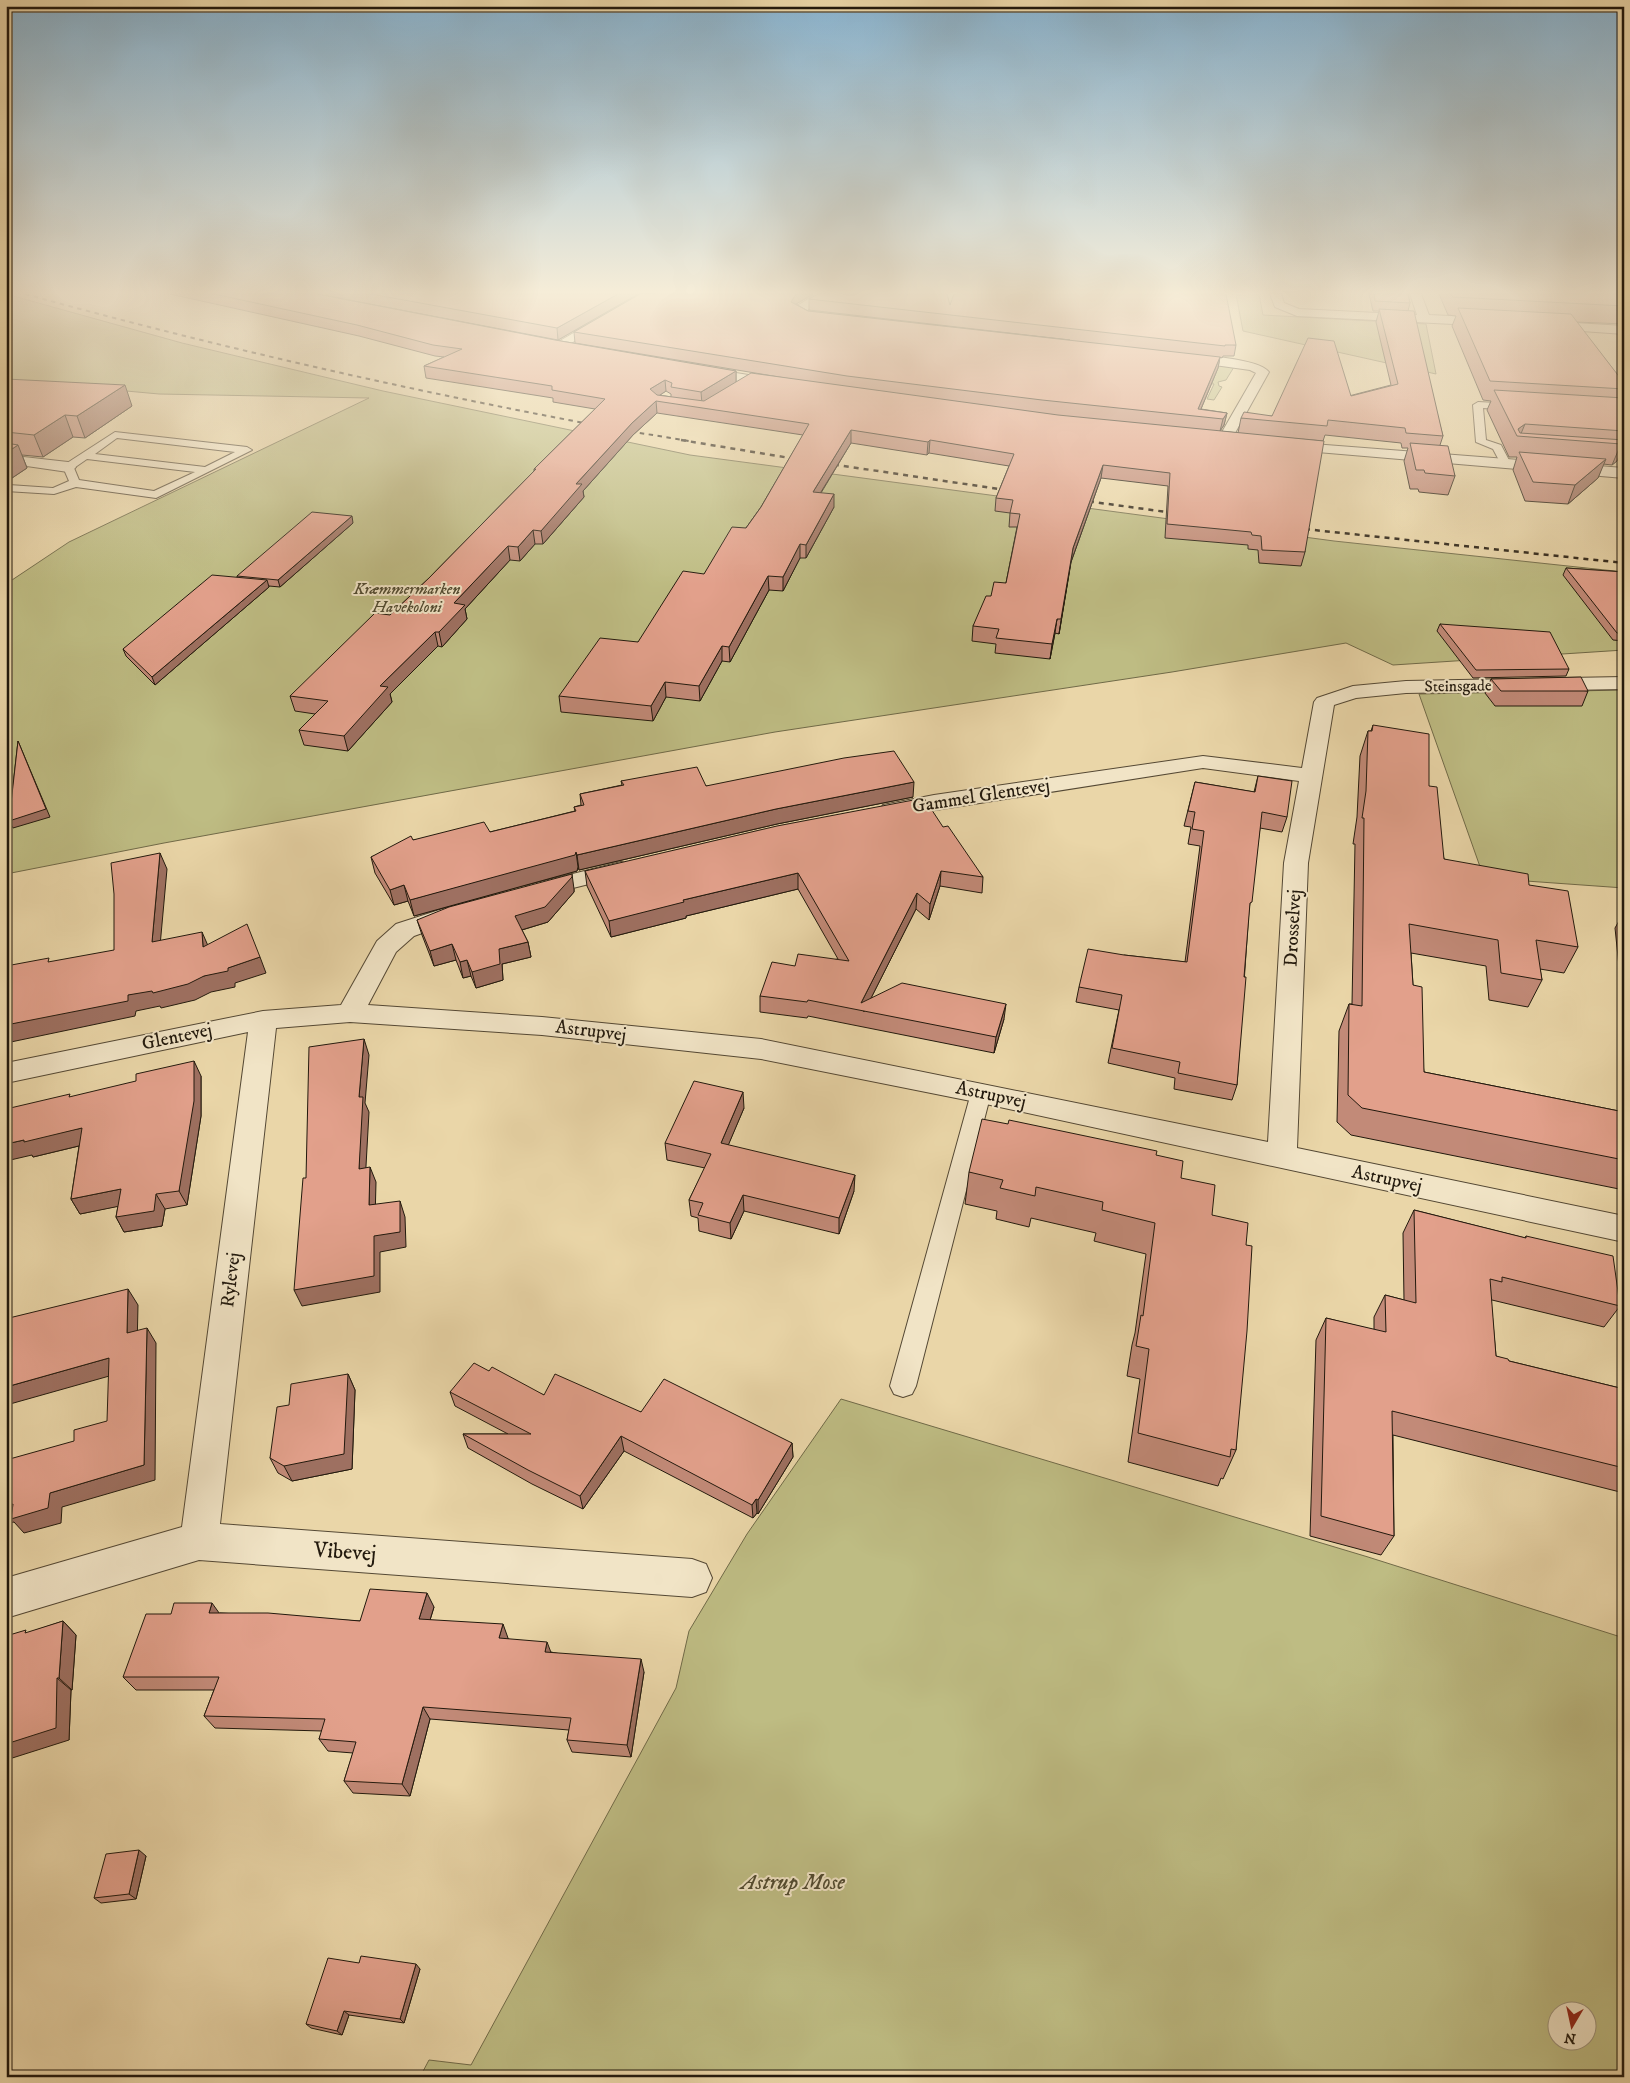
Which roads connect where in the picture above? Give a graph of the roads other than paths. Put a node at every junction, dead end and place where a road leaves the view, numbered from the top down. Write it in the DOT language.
graph roads {
  1 [pos="1252,391"];
  2 [pos="1527,408"];
  3 [pos="1208,437"];
  4 [pos="1225,439"];
  5 [pos="1243,441"];
  6 [pos="1270,444"];
  7 [pos="1575,454"];
  8 [pos="85,456"];
  9 [pos="1624,457"];
  10 [pos="6,459"];
  11 [pos="1506,464"];
  12 [pos="68,467"];
  13 [pos="207,470"];
  14 [pos="1624,473"];
  15 [pos="75,483"];
  16 [pos="9,488"];
  17 [pos="1624,683"];
  18 [pos="1324,702"];
  19 [pos="1310,776"];
  20 [pos="869,815"];
  21 [pos="643,864"];
  22 [pos="520,895"];
  23 [pos="472,908"];
  24 [pos="350,1013"];
  25 [pos="263,1020"];
  26 [pos="6,1073"];
  27 [pos="981,1093"];
  28 [pos="1282,1157"];
  29 [pos="1624,1229"];
  30 [pos="903,1386"];
  31 [pos="200,1541"];
  32 [pos="692,1578"];
  33 [pos="6,1598"];
  1 -- 4 [label="street"];
  2 -- 11 [label="lane"];
  3 -- 4 [label="street"];
  4 -- 5 [label="street"];
  6 -- 11 [label="street"];
  7 -- 9 [label="lane"];
  8 -- 12 [label="lane"];
  8 -- 13 [label="lane"];
  8 -- 13 [label="lane"];
  10 -- 12 [label="street"];
  11 -- 14 [label="street"];
  12 -- 15 [label="lane"];
  13 -- 15 [label="lane"];
  15 -- 16 [label="lane"];
  17 -- 18 [label="street, Steinsgade"];
  18 -- 19 [label="street, Drosselvej"];
  19 -- 20 [label="street, Gammel Glentevej"];
  19 -- 28 [label="street, Drosselvej"];
  21 -- 22 [label="street"];
  23 -- 24 [label="street"];
  24 -- 25 [label="street, Glentevej"];
  24 -- 27 [label="street, Astrupvej"];
  25 -- 26 [label="street, Glentevej"];
  25 -- 31 [label="street, Rylevej"];
  27 -- 28 [label="street, Astrupvej"];
  27 -- 30 [label="lane"];
  28 -- 29 [label="street, Astrupvej"];
  31 -- 32 [label="street, Vibevej"];
  31 -- 33 [label="street, Vibevej"];
}
